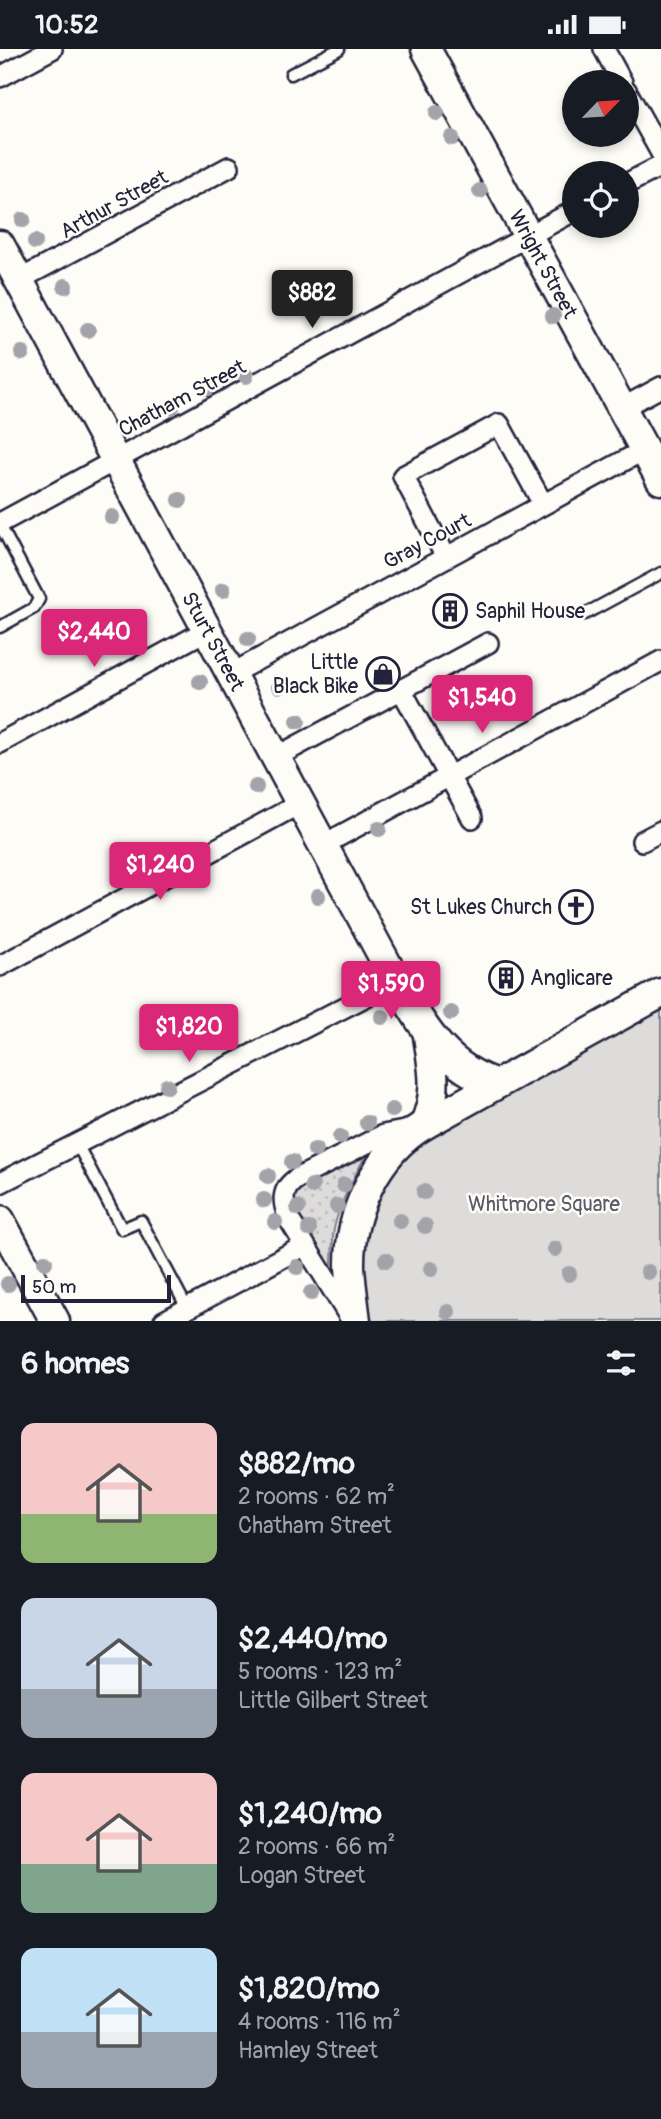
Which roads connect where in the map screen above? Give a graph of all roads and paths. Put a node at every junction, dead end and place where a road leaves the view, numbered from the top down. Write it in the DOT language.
graph roads {
  1 [pos="52,49"];
  2 [pos="339,49"];
  3 [pos="426,49"];
  4 [pos="604,49"];
  5 [pos="615,70"];
  6 [pos="291,74"];
  7 [pos="0,77"];
  8 [pos="639,113"];
  9 [pos="661,153"];
  10 [pos="661,166"];
  11 [pos="229,167"];
  12 [pos="639,177"];
  13 [pos="562,218"];
  14 [pos="528,236"];
  15 [pos="0,245"];
  16 [pos="19,280"];
  17 [pos="661,387"];
  18 [pos="622,408"];
  19 [pos="644,450"];
  20 [pos="115,459"];
  21 [pos="661,480"];
  22 [pos="543,504"];
  23 [pos="0,524"];
  24 [pos="446,557"];
  25 [pos="661,573"];
  26 [pos="585,614"];
  27 [pos="0,627"];
  28 [pos="207,630"];
  29 [pos="488,643"];
  30 [pos="661,660"];
  31 [pos="231,674"];
  32 [pos="401,689"];
  33 [pos="0,743"];
  34 [pos="276,757"];
  35 [pos="449,776"];
  36 [pos="300,803"];
  37 [pos="472,818"];
  38 [pos="661,831"];
  39 [pos="642,841"];
  40 [pos="323,845"];
  41 [pos="0,966"];
  42 [pos="396,981"];
  43 [pos="661,993"];
  44 [pos="428,1036"];
  45 [pos="497,1084"];
  46 [pos="420,1127"];
  47 [pos="77,1143"];
  48 [pos="0,1183"];
  49 [pos="0,1220"];
  50 [pos="304,1246"];
  51 [pos="187,1308"];
  52 [pos="55,1321"];
  53 [pos="164,1321"];
  54 [pos="354,1321"];
  1 -- 7 [label="street"];
  2 -- 6 [label="lane"];
  3 -- 14 [label="street, Wright Street"];
  4 -- 5 [label="street"];
  8 -- 9 [label="street"];
  10 -- 12 [label="street"];
  11 -- 16 [label="street, Arthur Street"];
  13 -- 14 [label="street, Chatham Street"];
  14 -- 18 [label="street, Wright Street"];
  14 -- 20 [label="street, Chatham Street"];
  15 -- 16 [label="street, Sturt Street"];
  16 -- 20 [label="street, Sturt Street"];
  17 -- 18 [label="street"];
  18 -- 19 [label="street, Wright Street"];
  19 -- 21 [label="street, Wright Street"];
  19 -- 22 [label="street, Gray Court"];
  20 -- 23 [label="street, Chatham Street"];
  20 -- 28 [label="street, Sturt Street"];
  22 -- 24 [label="street, Gray Court"];
  22 -- 24 [label="street"];
  23 -- 27 [label="lane"];
  24 -- 31 [label="street, Gray Court"];
  25 -- 26 [label="lane"];
  28 -- 31 [label="street, Sturt Street"];
  28 -- 33 [label="street"];
  29 -- 32 [label="street"];
  30 -- 35 [label="street"];
  31 -- 34 [label="street, Sturt Street"];
  32 -- 34 [label="street"];
  32 -- 35 [label="street"];
  34 -- 36 [label="street, Sturt Street"];
  35 -- 37 [label="street"];
  35 -- 40 [label="street"];
  36 -- 40 [label="street, Sturt Street"];
  36 -- 41 [label="street"];
  38 -- 39 [label="street"];
  40 -- 42 [label="street, Sturt Street"];
  42 -- 44 [label="street, Sturt Street"];
  42 -- 47 [label="street"];
  43 -- 45 [label="street"];
  44 -- 45 [label="street, Sturt Street"];
  44 -- 46 [label="street, Sturt Street"];
  45 -- 46 [label="street"];
  46 -- 50 [label="street"];
  46 -- 54 [label="street"];
  47 -- 48 [label="street"];
  47 -- 51 [label="lane"];
  49 -- 52 [label="street"];
  50 -- 51 [label="street"];
  50 -- 54 [label="street"];
  51 -- 53 [label="street"];
}
